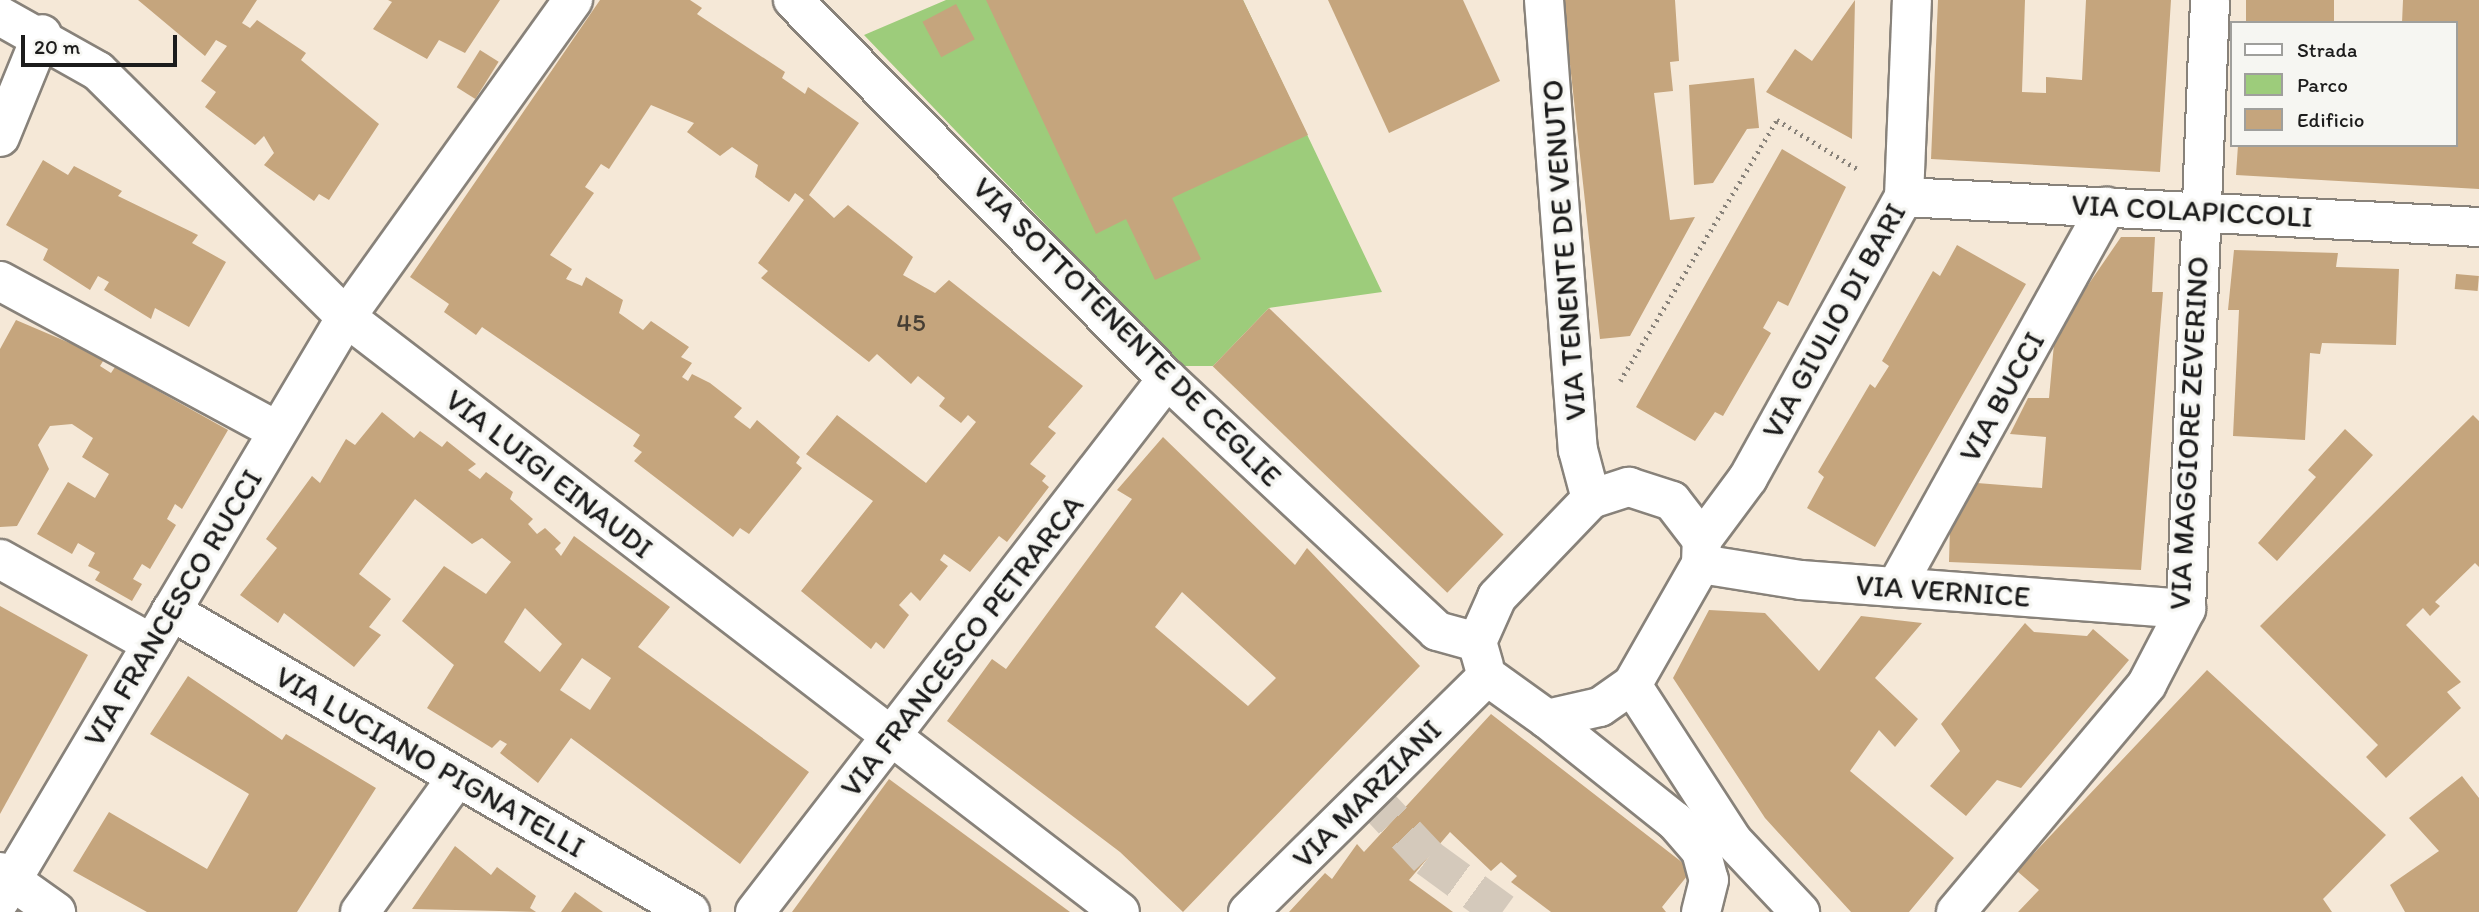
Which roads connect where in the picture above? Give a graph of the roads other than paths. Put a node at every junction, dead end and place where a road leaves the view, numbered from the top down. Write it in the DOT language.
graph roads {
  1 [pos="573,0"];
  2 [pos="793,0"];
  3 [pos="1544,0"];
  4 [pos="1912,0"];
  5 [pos="2210,0"];
  6 [pos="0,16"];
  7 [pos="42,34"];
  8 [pos="0,137"];
  9 [pos="1904,197"];
  10 [pos="2107,207"];
  11 [pos="2199,213"];
  12 [pos="2479,227"];
  13 [pos="0,281"];
  14 [pos="346,317"];
  15 [pos="1167,379"];
  16 [pos="277,431"];
  17 [pos="1591,499"];
  18 [pos="1702,552"];
  19 [pos="0,559"];
  20 [pos="1896,587"];
  21 [pos="2186,609"];
  22 [pos="171,611"];
  23 [pos="152,644"];
  24 [pos="1482,659"];
  25 [pos="1632,685"];
  26 [pos="1547,719"];
  27 [pos="892,740"];
  28 [pos="456,779"];
  29 [pos="4,884"];
  30 [pos="56,912"];
  31 [pos="360,912"];
  32 [pos="691,912"];
  33 [pos="755,912"];
  34 [pos="1120,912"];
  35 [pos="1248,912"];
  36 [pos="1701,912"];
  37 [pos="1800,912"];
  38 [pos="1956,912"];
  1 -- 14 [label="street, VIA FRANCESCO RUCCI"];
  2 -- 15 [label="street, VIA SOTTOTENENTE DE CEGLIE"];
  3 -- 17 [label="street, VIA TENENTE DE VENUTO"];
  4 -- 9 [label="street, VIA GIULIO DI BARI"];
  5 -- 11 [label="street, VIA MAGGIORE ZEVERINO"];
  6 -- 7 [label="street, VIA LUIGI EINAUDI"];
  7 -- 8 [label="street"];
  7 -- 14 [label="street, VIA LUIGI EINAUDI"];
  9 -- 10 [label="street, VIA COLAPICCOLI"];
  9 -- 18 [label="street, VIA GIULIO DI BARI"];
  10 -- 11 [label="street, VIA COLAPICCOLI"];
  10 -- 20 [label="street, VIA BUCCI"];
  11 -- 12 [label="street, VIA COLAPICCOLI"];
  11 -- 21 [label="street, VIA MAGGIORE ZEVERINO"];
  13 -- 16 [label="street"];
  14 -- 16 [label="street, VIA FRANCESCO RUCCI"];
  14 -- 27 [label="street, VIA LUIGI EINAUDI"];
  15 -- 24 [label="street, VIA SOTTOTENENTE DE CEGLIE"];
  15 -- 27 [label="street, VIA FRANCESCO PETRARCA"];
  16 -- 22 [label="street, VIA FRANCESCO RUCCI"];
  17 -- 18 [label="street"];
  17 -- 24 [label="street"];
  18 -- 20 [label="street, VIA VERNICE"];
  18 -- 25 [label="street"];
  19 -- 23 [label="street"];
  20 -- 21 [label="street, VIA VERNICE"];
  21 -- 38 [label="street, VIA MAGGIORE ZEVERINO"];
  22 -- 23 [label="street, VIA FRANCESCO RUCCI"];
  22 -- 28 [label="street, VIA LUCIANO PIGNATELLI"];
  23 -- 29 [label="street, VIA FRANCESCO RUCCI"];
  24 -- 26 [label="street"];
  24 -- 35 [label="street, VIA MARZIANI"];
  25 -- 26 [label="street"];
  25 -- 37 [label="street"];
  26 -- 36 [label="street"];
  27 -- 33 [label="street, VIA FRANCESCO PETRARCA"];
  27 -- 34 [label="street, VIA LUIGI EINAUDI"];
  28 -- 31 [label="street"];
  28 -- 32 [label="street, VIA LUCIANO PIGNATELLI"];
  29 -- 30 [label="street"];
}
